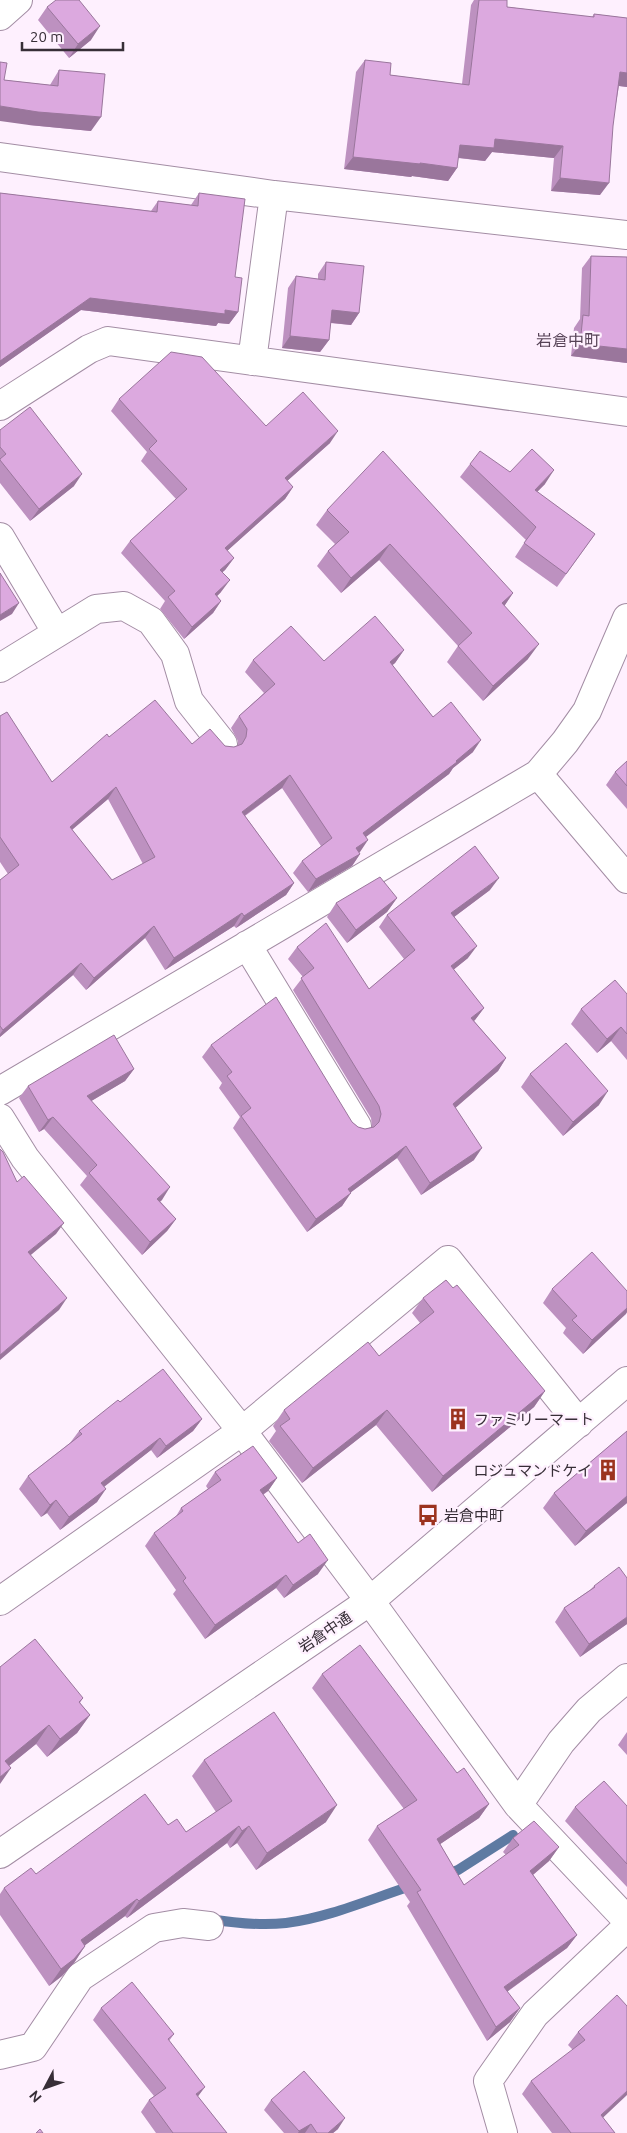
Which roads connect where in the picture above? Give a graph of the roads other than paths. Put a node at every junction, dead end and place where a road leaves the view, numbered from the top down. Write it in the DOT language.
graph roads {
  1 [pos="18,0"];
  2 [pos="0,16"];
  3 [pos="0,157"];
  4 [pos="274,196"];
  5 [pos="627,235"];
  6 [pos="252,361"];
  7 [pos="0,406"];
  8 [pos="627,412"];
  9 [pos="0,537"];
  10 [pos="627,618"];
  11 [pos="57,633"];
  12 [pos="0,668"];
  13 [pos="223,744"];
  14 [pos="538,774"];
  15 [pos="627,880"];
  16 [pos="247,945"];
  17 [pos="0,1091"];
  18 [pos="0,1118"];
  19 [pos="357,1126"];
  20 [pos="627,1382"];
  21 [pos="579,1423"];
  22 [pos="242,1431"];
  23 [pos="0,1601"];
  24 [pos="370,1601"];
  25 [pos="627,1678"];
  26 [pos="518,1805"];
  27 [pos="0,1854"];
  28 [pos="627,1920"];
  29 [pos="209,1926"];
  30 [pos="627,1927"];
  31 [pos="0,2054"];
  32 [pos="503,2133"];
  1 -- 2 [label="street"];
  3 -- 4 [label="street"];
  4 -- 5 [label="street"];
  4 -- 6 [label="street"];
  6 -- 7 [label="street"];
  6 -- 8 [label="street"];
  9 -- 11 [label="street"];
  10 -- 14 [label="street"];
  11 -- 12 [label="street"];
  11 -- 13 [label="street"];
  14 -- 15 [label="street"];
  14 -- 16 [label="street"];
  16 -- 17 [label="street"];
  16 -- 19 [label="street"];
  18 -- 22 [label="street"];
  20 -- 21 [label="street, 岩倉中通"];
  21 -- 22 [label="street"];
  21 -- 24 [label="street, 岩倉中通"];
  22 -- 23 [label="street"];
  22 -- 24 [label="street"];
  24 -- 26 [label="street"];
  24 -- 27 [label="street, 岩倉中通"];
  25 -- 26 [label="street"];
  26 -- 28 [label="street"];
  29 -- 31 [label="street"];
  30 -- 32 [label="street"];
}
